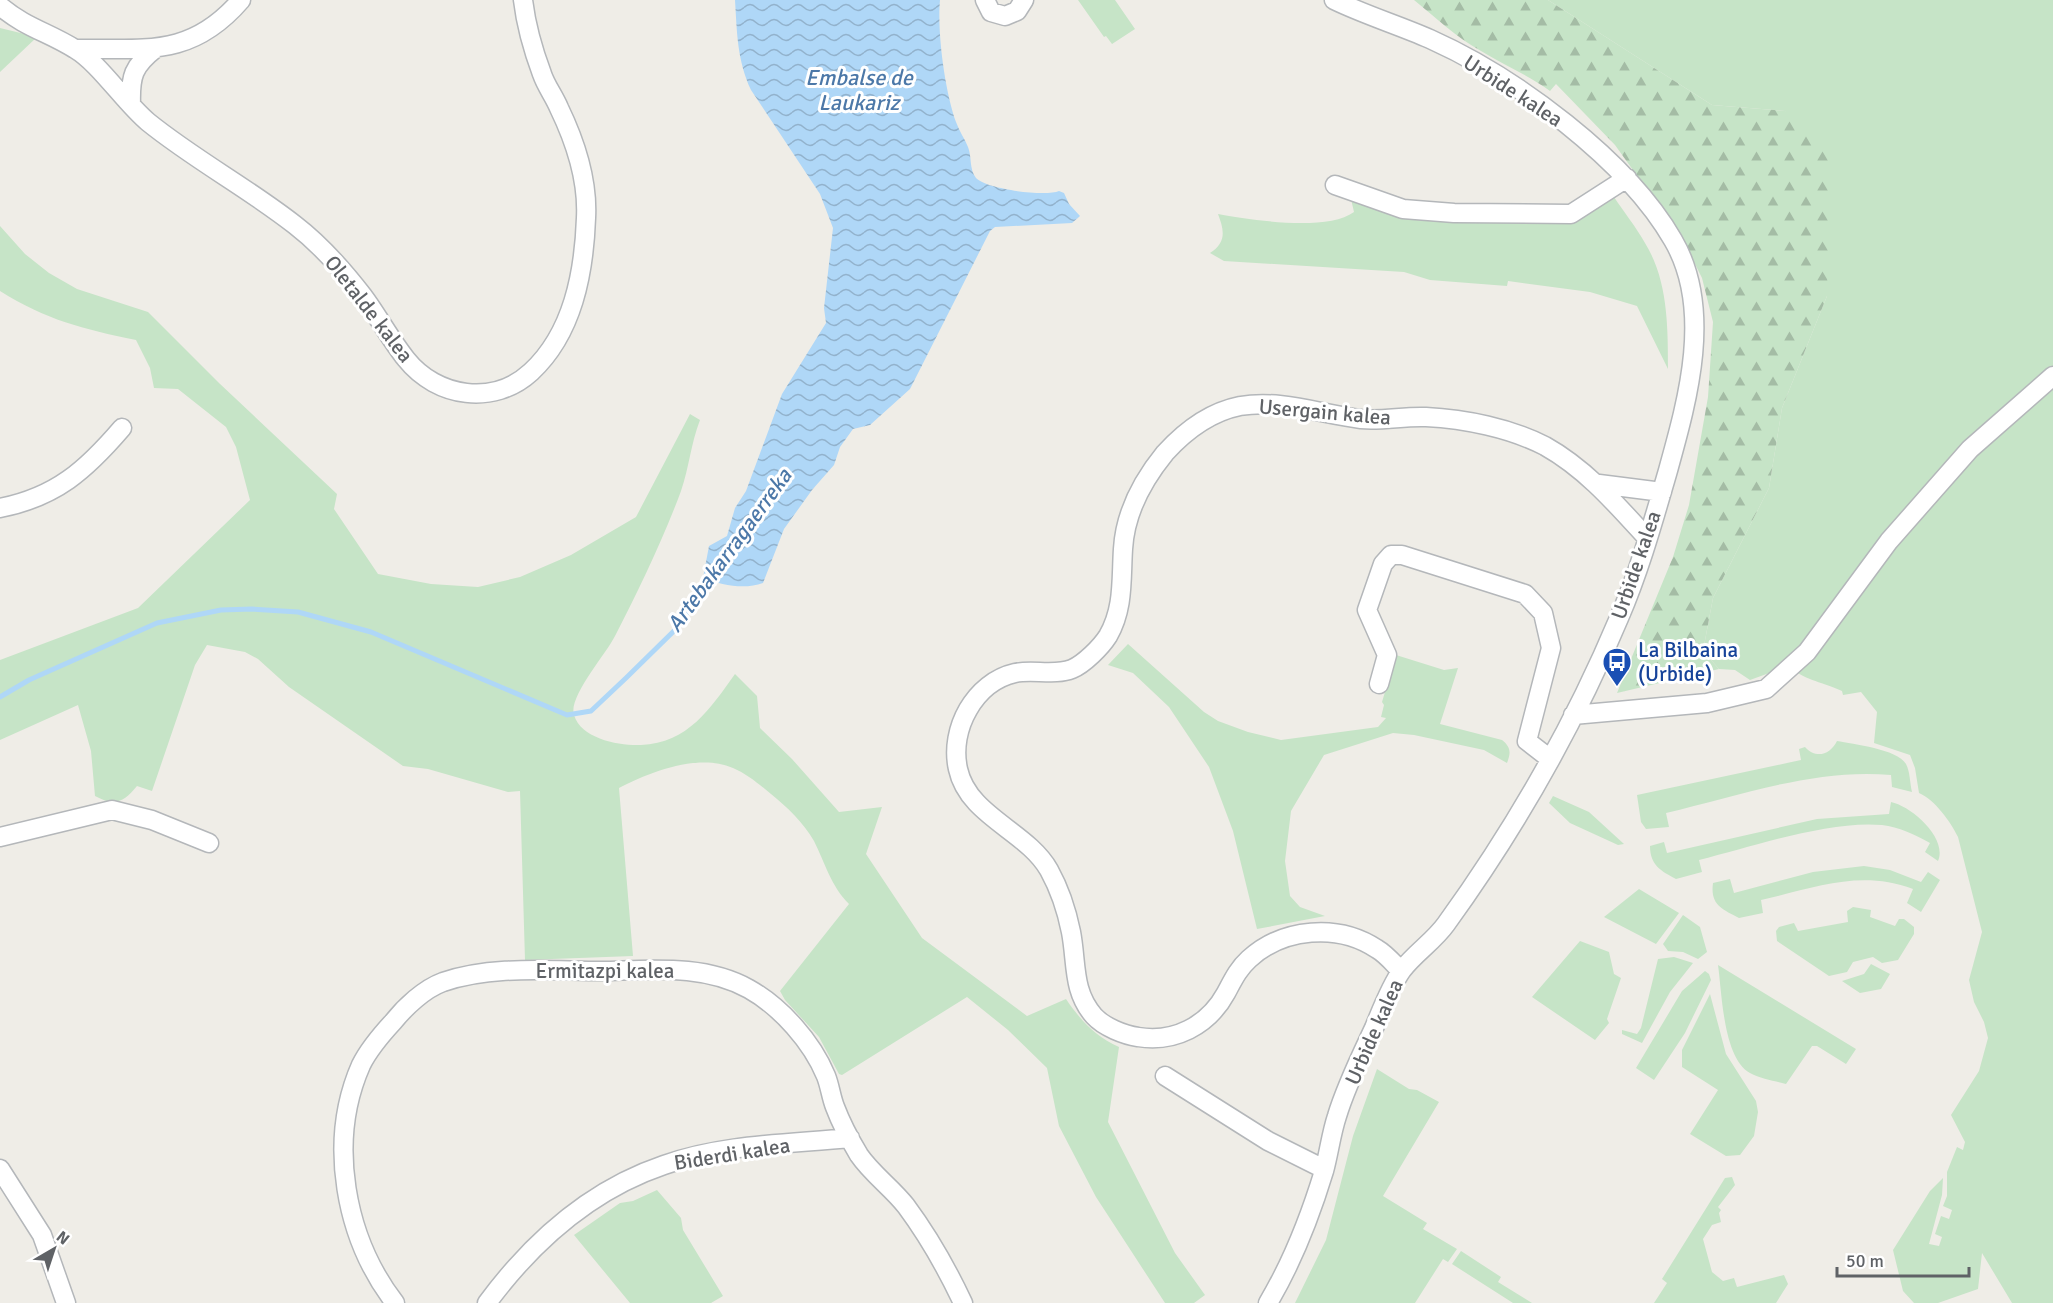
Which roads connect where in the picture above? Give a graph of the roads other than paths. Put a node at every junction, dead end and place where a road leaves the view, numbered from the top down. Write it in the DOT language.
graph roads {
  1 [pos="241,0"];
  2 [pos="524,0"];
  3 [pos="985,0"];
  4 [pos="1024,0"];
  5 [pos="1334,0"];
  6 [pos="0,6"];
  7 [pos="0,21"];
  8 [pos="19,22"];
  9 [pos="156,48"];
  10 [pos="77,49"];
  11 [pos="131,105"];
  12 [pos="1627,178"];
  13 [pos="1335,185"];
  14 [pos="2053,376"];
  15 [pos="122,428"];
  16 [pos="1599,484"];
  17 [pos="1662,492"];
  18 [pos="0,508"];
  19 [pos="1647,538"];
  20 [pos="1379,684"];
  21 [pos="1574,715"];
  22 [pos="1549,758"];
  23 [pos="0,837"];
  24 [pos="209,843"];
  25 [pos="1401,971"];
  26 [pos="1165,1076"];
  27 [pos="850,1138"];
  28 [pos="0,1169"];
  29 [pos="1324,1169"];
  30 [pos="66,1303"];
  31 [pos="395,1303"];
  32 [pos="487,1303"];
  33 [pos="963,1303"];
  34 [pos="1269,1303"];
  1 -- 9 [label="street"];
  2 -- 11 [label="street, Oletalde kalea"];
  3 -- 4 [label="street"];
  5 -- 12 [label="street, Urbide kalea"];
  6 -- 8 [label="street, Oletalde kalea"];
  7 -- 8 [label="street, Oletalde kalea"];
  8 -- 10 [label="street, Oletalde kalea"];
  9 -- 10 [label="street"];
  9 -- 11 [label="street"];
  10 -- 11 [label="street, Oletalde kalea"];
  12 -- 13 [label="street"];
  12 -- 17 [label="street, Urbide kalea"];
  14 -- 21 [label="street"];
  15 -- 18 [label="street"];
  16 -- 17 [label="street, Usergain kalea"];
  16 -- 19 [label="street, Usergain kalea"];
  16 -- 25 [label="street, Usergain kalea"];
  17 -- 19 [label="street, Urbide kalea"];
  19 -- 21 [label="street, Urbide kalea"];
  20 -- 22 [label="street"];
  21 -- 22 [label="street, Urbide kalea"];
  22 -- 25 [label="street, Urbide kalea"];
  23 -- 24 [label="street"];
  25 -- 29 [label="street, Urbide kalea"];
  26 -- 29 [label="street"];
  27 -- 31 [label="street, Ermitazpi kalea"];
  27 -- 32 [label="street, Biderdi kalea"];
  27 -- 33 [label="street, Ermitazpi kalea"];
  28 -- 30 [label="street"];
  29 -- 34 [label="street, Urbide kalea"];
}
